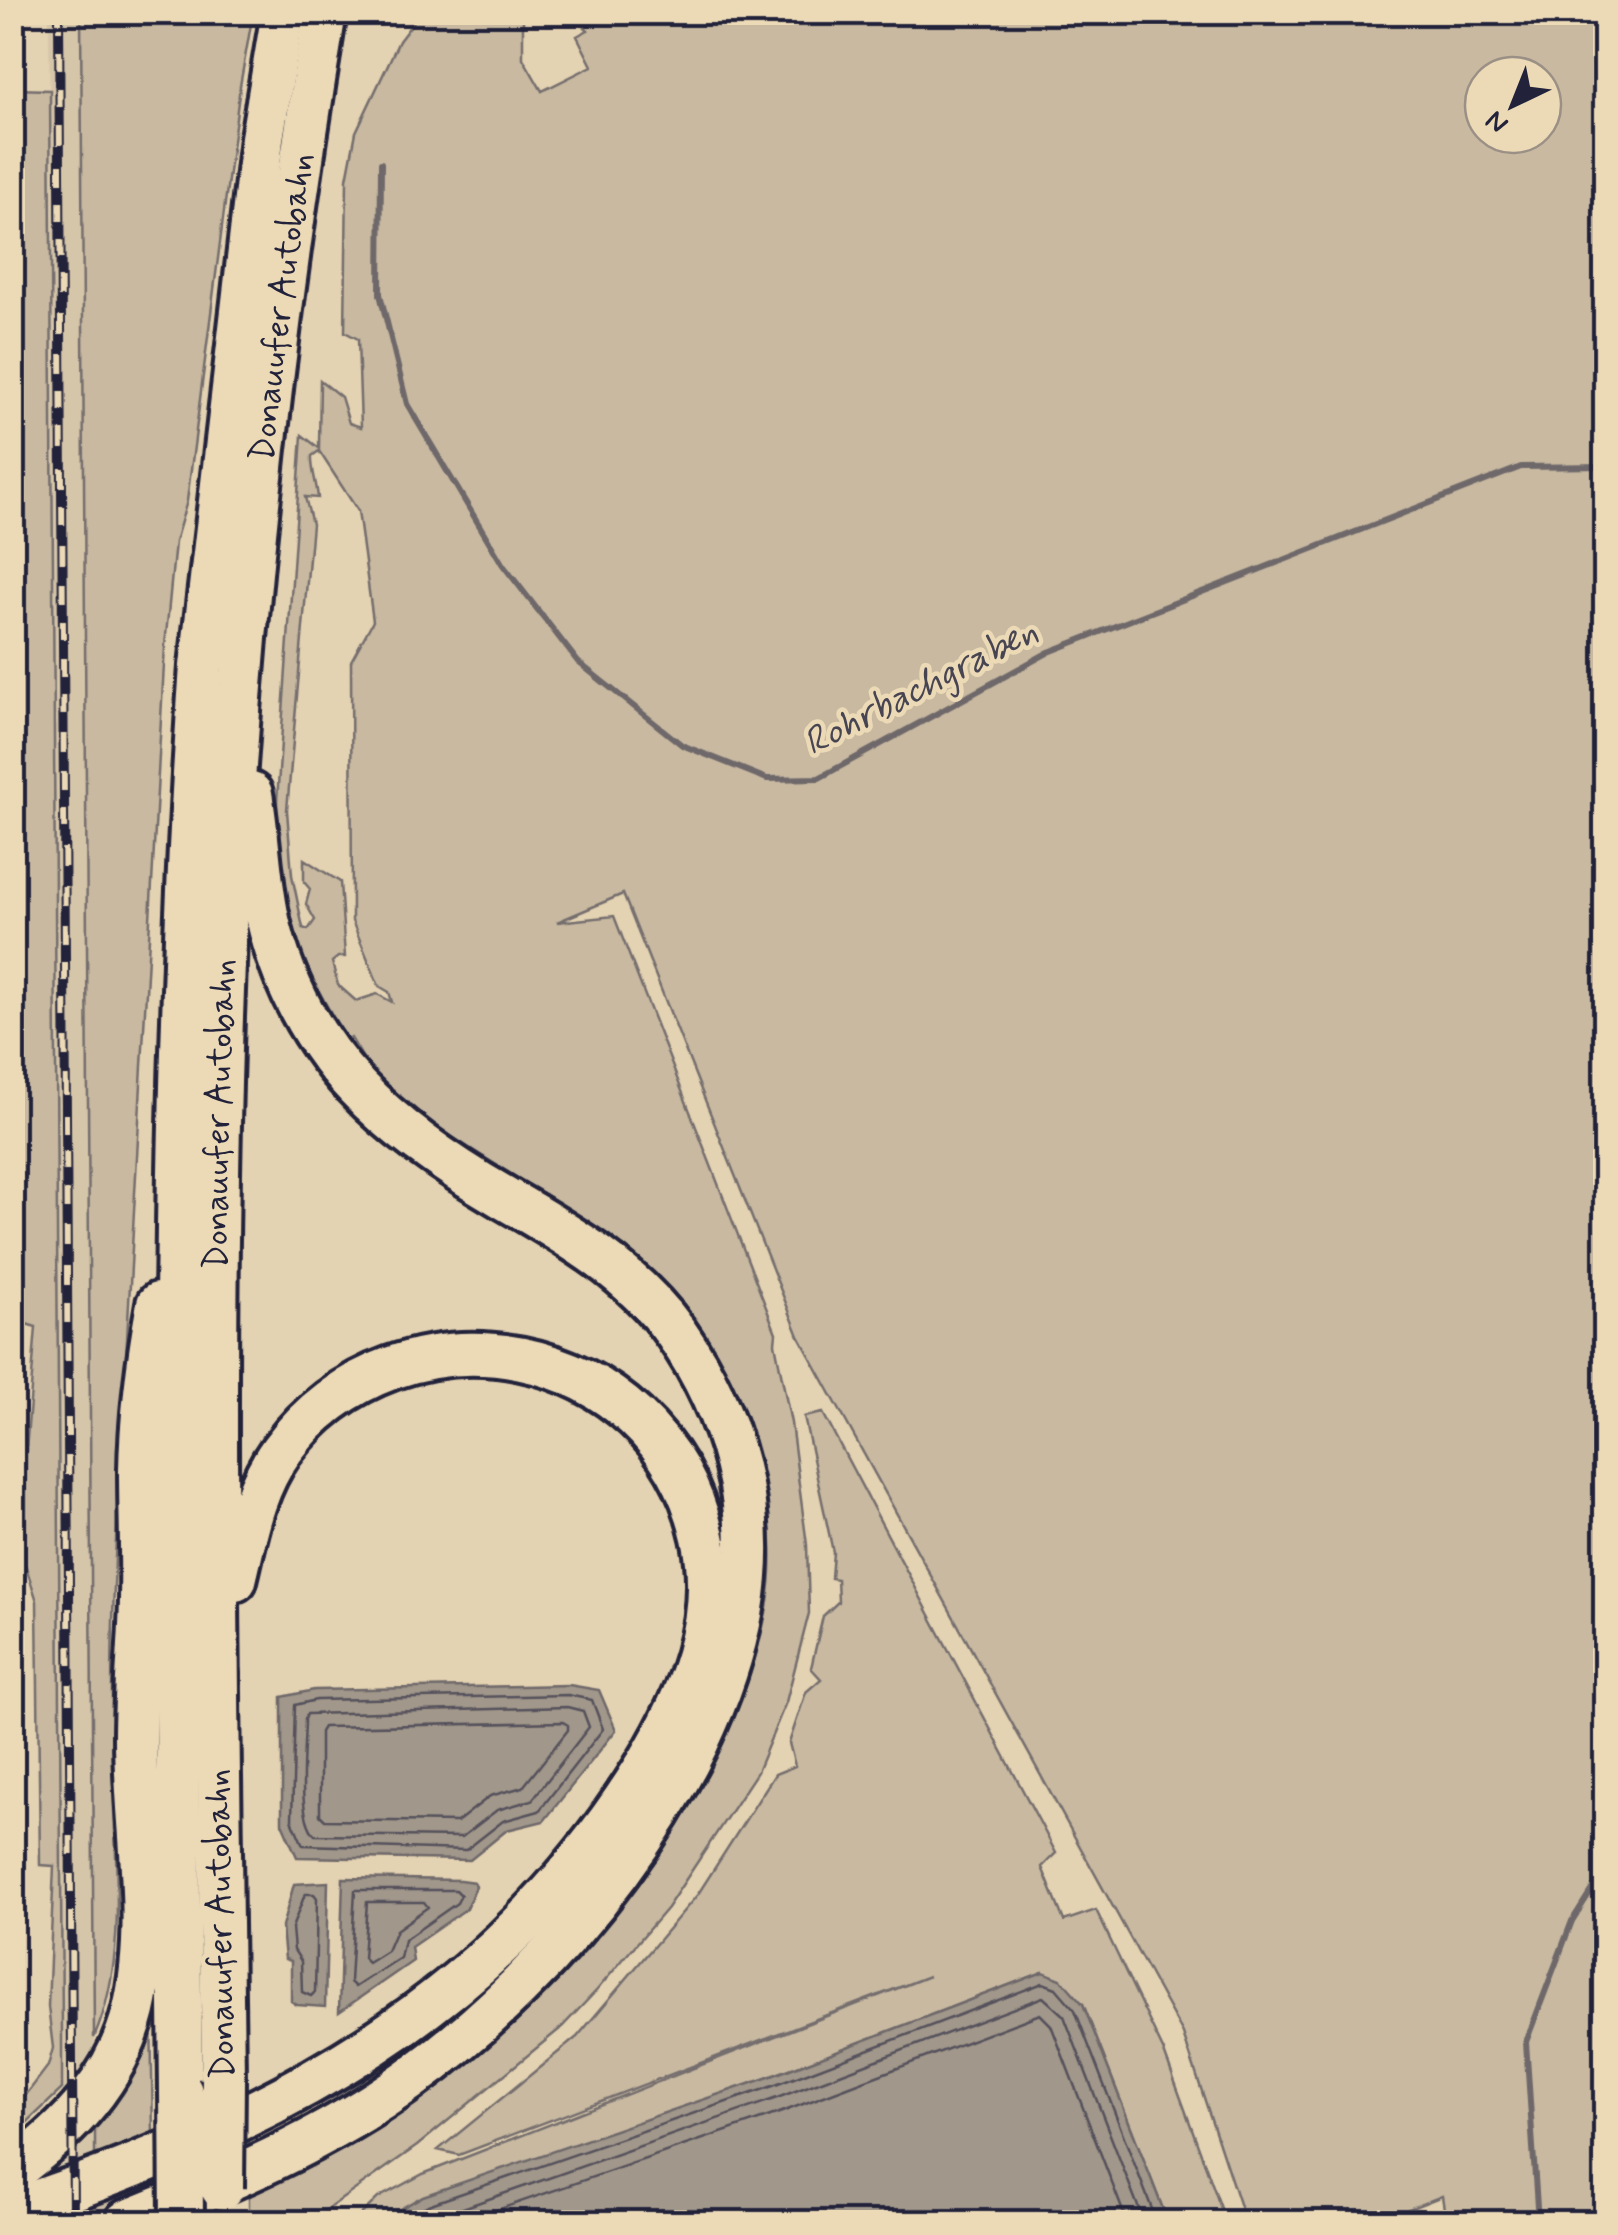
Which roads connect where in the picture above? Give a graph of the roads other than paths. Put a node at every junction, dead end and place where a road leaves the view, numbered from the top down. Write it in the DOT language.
graph roads {
  1 [pos="283,12"];
  2 [pos="325,12"];
  3 [pos="238,725"];
  4 [pos="179,1175"];
  5 [pos="218,1652"];
  6 [pos="12,2171"];
  7 [pos="12,2210"];
  8 [pos="126,2222"];
  9 [pos="182,2222"];
  10 [pos="221,2222"];
  1 -- 4 [label="highway, Donauufer Autobahn"];
  2 -- 3 [label="highway, Donauufer Autobahn"];
  3 -- 5 [label="highway, Donauufer Autobahn"];
  3 -- 8 [label="highway"];
  4 -- 6 [label="highway"];
  4 -- 9 [label="highway, Donauufer Autobahn, bridge"];
  5 -- 7 [label="highway"];
  5 -- 10 [label="highway, Donauufer Autobahn, bridge"];
}
